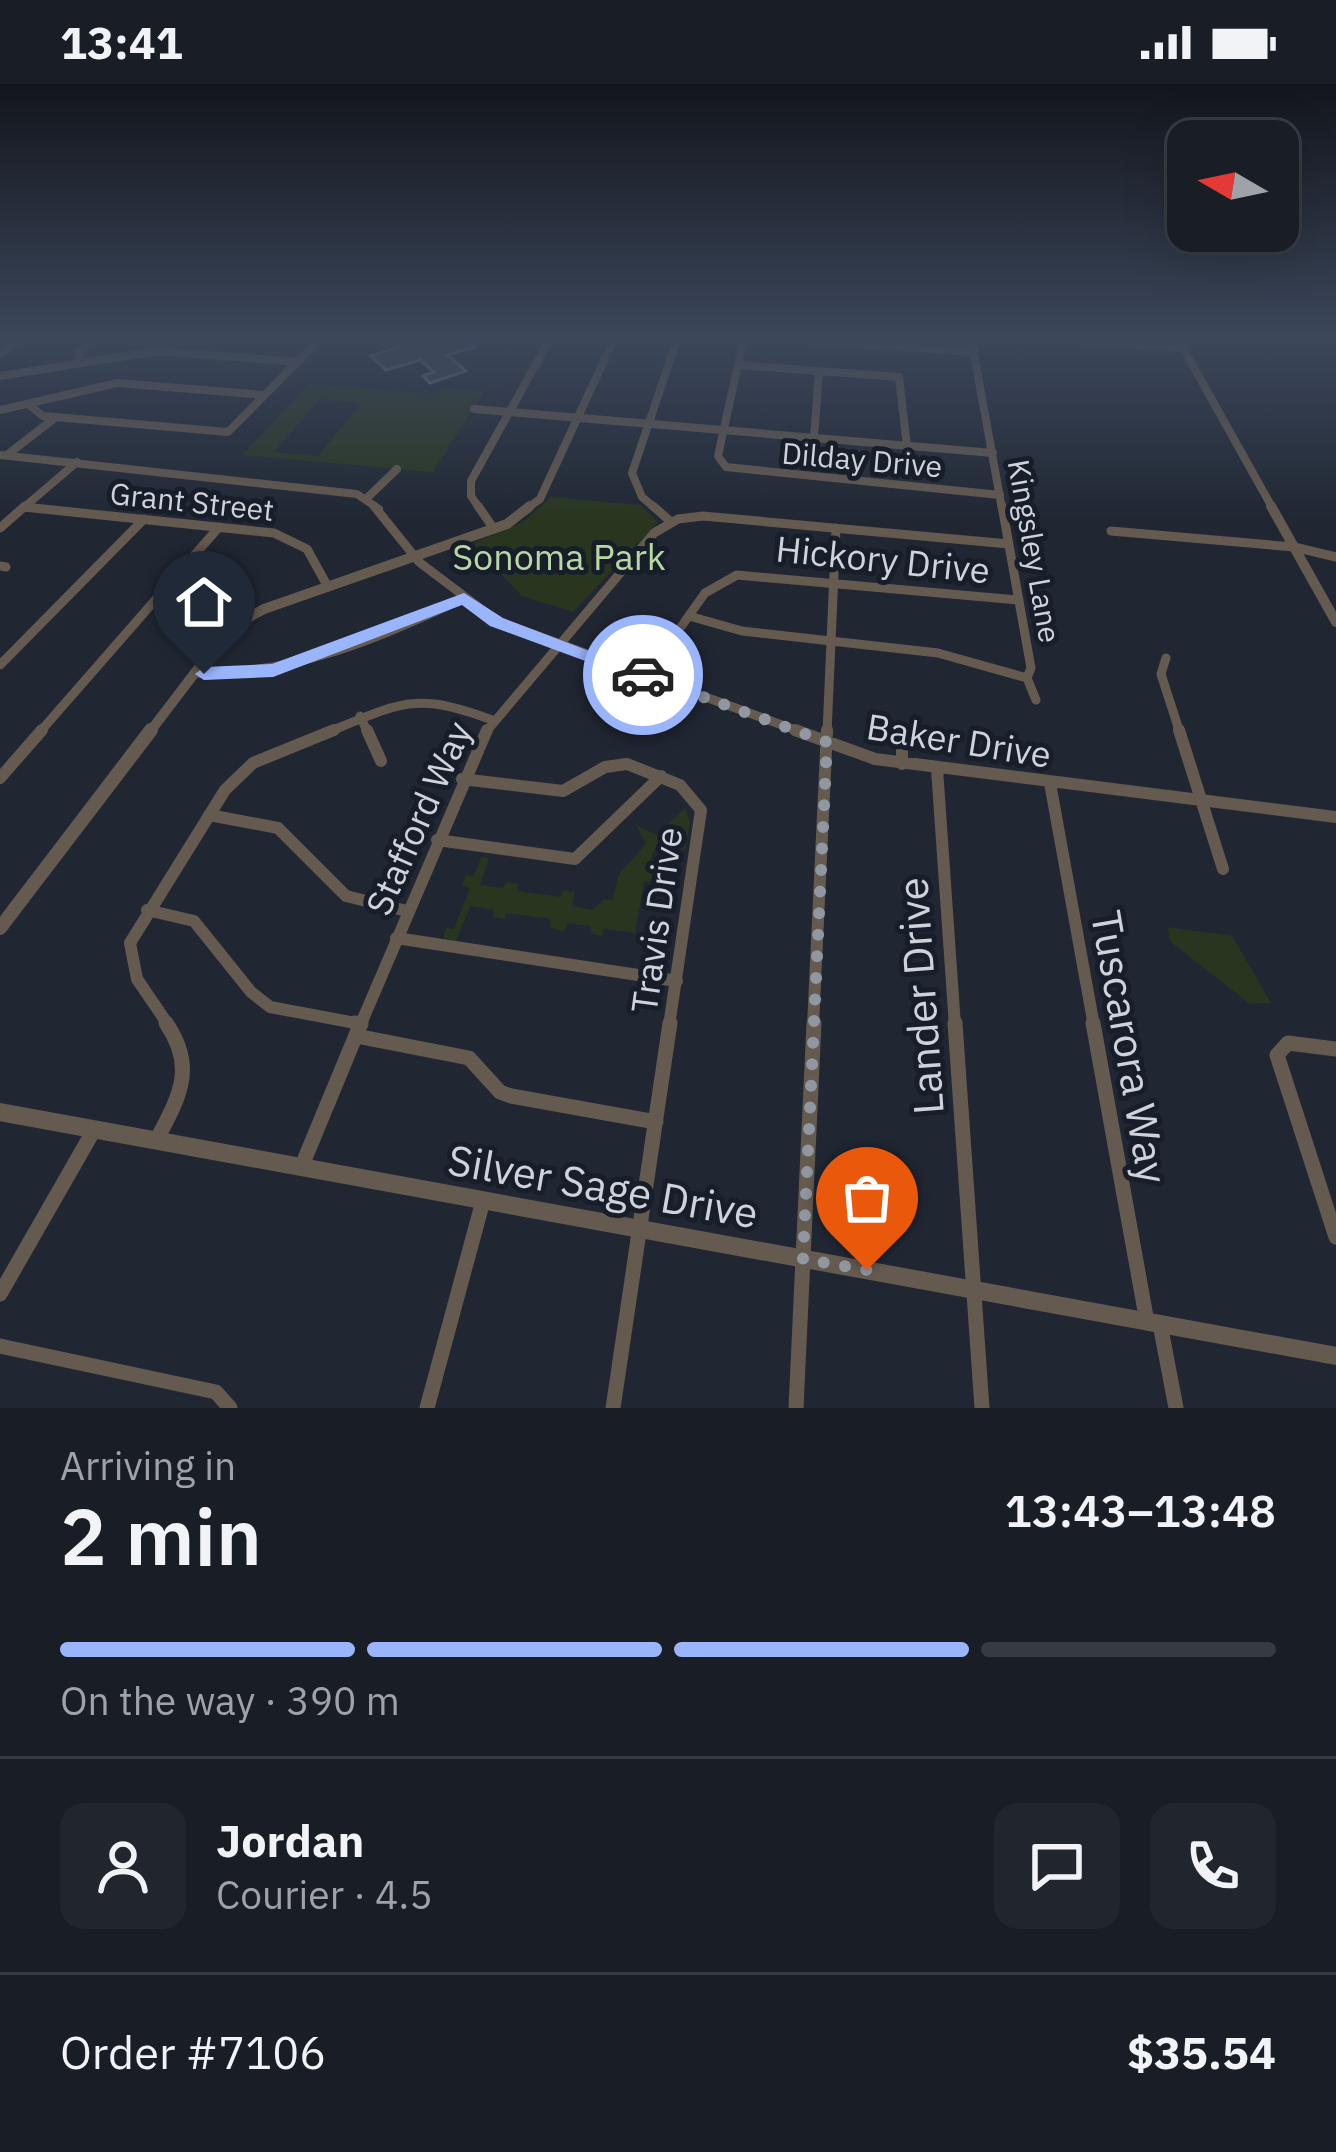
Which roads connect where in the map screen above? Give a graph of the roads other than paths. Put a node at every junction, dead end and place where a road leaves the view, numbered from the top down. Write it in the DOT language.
graph roads {
  1 [pos="50,399"];
  2 [pos="260,399"];
  3 [pos="516,399"];
  4 [pos="586,399"];
  5 [pos="657,399"];
  6 [pos="730,399"];
  7 [pos="817,399"];
  8 [pos="903,399"];
  9 [pos="983,399"];
  10 [pos="1212,399"];
  11 [pos="28,404"];
  12 [pos="474,409"];
  13 [pos="0,410"];
  14 [pos="509,411"];
  15 [pos="56,417"];
  16 [pos="578,417"];
  17 [pos="649,423"];
  18 [pos="723,430"];
  19 [pos="814,438"];
  20 [pos="907,446"];
  21 [pos="993,453"];
  22 [pos="2,457"];
  23 [pos="76,462"];
  24 [pos="397,470"];
  25 [pos="1000,495"];
  26 [pos="367,498"];
  27 [pos="24,507"];
  28 [pos="144,519"];
  29 [pos="671,522"];
  30 [pos="219,527"];
  31 [pos="0,528"];
  32 [pos="836,528"];
  33 [pos="494,529"];
  34 [pos="1111,531"];
  35 [pos="1009,544"];
  36 [pos="1294,547"];
  37 [pos="414,557"];
  38 [pos="1336,557"];
  39 [pos="834,581"];
  40 [pos="328,587"];
  41 [pos="464,598"];
  42 [pos="1019,600"];
  43 [pos="689,616"];
  44 [pos="1336,622"];
  45 [pos="832,642"];
  46 [pos="559,644"];
  47 [pos="1166,658"];
  48 [pos="0,665"];
  49 [pos="194,673"];
  50 [pos="646,676"];
  51 [pos="1027,678"];
  52 [pos="1036,700"];
  53 [pos="360,716"];
  54 [pos="495,721"];
  55 [pos="902,734"];
  56 [pos="827,742"];
  57 [pos="381,761"];
  58 [pos="902,764"];
  59 [pos="937,769"];
  60 [pos="662,776"];
  61 [pos="0,778"];
  62 [pos="462,779"];
  63 [pos="1050,783"];
  64 [pos="1201,802"];
  65 [pos="208,815"];
  66 [pos="1336,817"];
  67 [pos="437,840"];
  68 [pos="1223,869"];
  69 [pos="147,910"];
  70 [pos="407,911"];
  71 [pos="0,928"];
  72 [pos="396,938"];
  73 [pos="677,981"];
  74 [pos="359,1030"];
  75 [pos="1336,1048"];
  76 [pos="0,1112"];
  77 [pos="656,1122"];
  78 [pos="94,1130"];
  79 [pos="156,1141"];
  80 [pos="301,1168"];
  81 [pos="482,1201"];
  82 [pos="639,1229"];
  83 [pos="1336,1237"];
  84 [pos="803,1259"];
  85 [pos="973,1289"];
  86 [pos="0,1294"];
  87 [pos="1153,1323"];
  88 [pos="0,1346"];
  89 [pos="1336,1356"];
  90 [pos="230,1408"];
  91 [pos="427,1408"];
  92 [pos="613,1408"];
  93 [pos="796,1408"];
  94 [pos="982,1408"];
  95 [pos="1176,1408"];
  1 -- 11 [label="street"];
  2 -- 15 [label="street"];
  3 -- 14 [label="street"];
  4 -- 16 [label="street"];
  5 -- 17 [label="street"];
  6 -- 18 [label="street"];
  7 -- 19 [label="street"];
  8 -- 20 [label="street"];
  9 -- 21 [label="street, Kingsley Lane"];
  10 -- 36 [label="street"];
  11 -- 13 [label="street"];
  11 -- 15 [label="street"];
  12 -- 14 [label="street"];
  14 -- 16 [label="street"];
  14 -- 33 [label="street"];
  15 -- 22 [label="street"];
  16 -- 17 [label="street"];
  16 -- 33 [label="street"];
  17 -- 18 [label="street"];
  17 -- 29 [label="street"];
  18 -- 19 [label="street"];
  18 -- 25 [label="street, Dilday Drive"];
  19 -- 20 [label="street"];
  20 -- 21 [label="street"];
  21 -- 25 [label="street, Kingsley Lane"];
  22 -- 23 [label="street"];
  23 -- 26 [label="street"];
  23 -- 27 [label="street"];
  24 -- 26 [label="street"];
  25 -- 35 [label="street, Kingsley Lane"];
  26 -- 37 [label="street, Baker Drive"];
  27 -- 28 [label="street, Grant Street"];
  27 -- 31 [label="street"];
  28 -- 30 [label="street, Grant Street"];
  28 -- 48 [label="street"];
  29 -- 32 [label="street"];
  29 -- 46 [label="street, Stafford Way"];
  30 -- 40 [label="street, Grant Street"];
  30 -- 61 [label="street"];
  32 -- 35 [label="street"];
  32 -- 39 [label="street"];
  33 -- 37 [label="street"];
  34 -- 36 [label="street"];
  35 -- 42 [label="street, Kingsley Lane"];
  36 -- 38 [label="street"];
  36 -- 44 [label="street"];
  37 -- 40 [label="street"];
  37 -- 41 [label="street, Baker Drive"];
  39 -- 42 [label="street, Hickory Drive"];
  39 -- 43 [label="street, Hickory Drive"];
  39 -- 45 [label="street"];
  40 -- 49 [label="street"];
  41 -- 46 [label="street, Baker Drive"];
  41 -- 49 [label="street"];
  42 -- 51 [label="street, Kingsley Lane"];
  43 -- 45 [label="street"];
  43 -- 50 [label="street, Hickory Drive"];
  45 -- 51 [label="street"];
  45 -- 56 [label="street"];
  46 -- 50 [label="street, Baker Drive"];
  46 -- 54 [label="street, Stafford Way"];
  47 -- 64 [label="street"];
  49 -- 71 [label="street"];
  50 -- 56 [label="street, Baker Drive"];
  51 -- 52 [label="street, Kingsley Lane"];
  53 -- 54 [label="street"];
  53 -- 57 [label="street"];
  53 -- 65 [label="street"];
  54 -- 62 [label="street, Stafford Way"];
  55 -- 58 [label="street"];
  56 -- 58 [label="street, Baker Drive"];
  56 -- 84 [label="street"];
  58 -- 59 [label="street, Baker Drive"];
  59 -- 63 [label="street, Baker Drive"];
  59 -- 85 [label="street, Lander Drive"];
  60 -- 62 [label="street, Travis Drive"];
  60 -- 67 [label="street"];
  60 -- 73 [label="street, Travis Drive"];
  62 -- 67 [label="street, Stafford Way"];
  63 -- 64 [label="street, Baker Drive"];
  63 -- 87 [label="street, Tuscarora Way"];
  64 -- 66 [label="street, Baker Drive"];
  64 -- 68 [label="street"];
  65 -- 69 [label="street"];
  65 -- 70 [label="street"];
  67 -- 70 [label="street, Stafford Way"];
  69 -- 74 [label="street"];
  69 -- 79 [label="street"];
  70 -- 72 [label="street, Stafford Way"];
  72 -- 73 [label="street"];
  72 -- 74 [label="street, Stafford Way"];
  73 -- 77 [label="street, Travis Drive"];
  74 -- 77 [label="street"];
  74 -- 80 [label="street, Stafford Way"];
  75 -- 83 [label="street"];
  76 -- 78 [label="street, Silver Sage Drive"];
  77 -- 82 [label="street, Travis Drive"];
  78 -- 79 [label="street, Silver Sage Drive"];
  78 -- 86 [label="street"];
  79 -- 80 [label="street, Silver Sage Drive"];
  80 -- 81 [label="street, Silver Sage Drive"];
  81 -- 82 [label="street, Silver Sage Drive"];
  81 -- 91 [label="street"];
  82 -- 84 [label="street, Silver Sage Drive"];
  82 -- 92 [label="street, Travis Drive"];
  84 -- 85 [label="street, Silver Sage Drive"];
  84 -- 93 [label="street"];
  85 -- 87 [label="street, Silver Sage Drive"];
  85 -- 94 [label="street, Lander Drive"];
  87 -- 89 [label="street, Silver Sage Drive"];
  87 -- 95 [label="street, Tuscarora Way"];
  88 -- 90 [label="street"];
}
